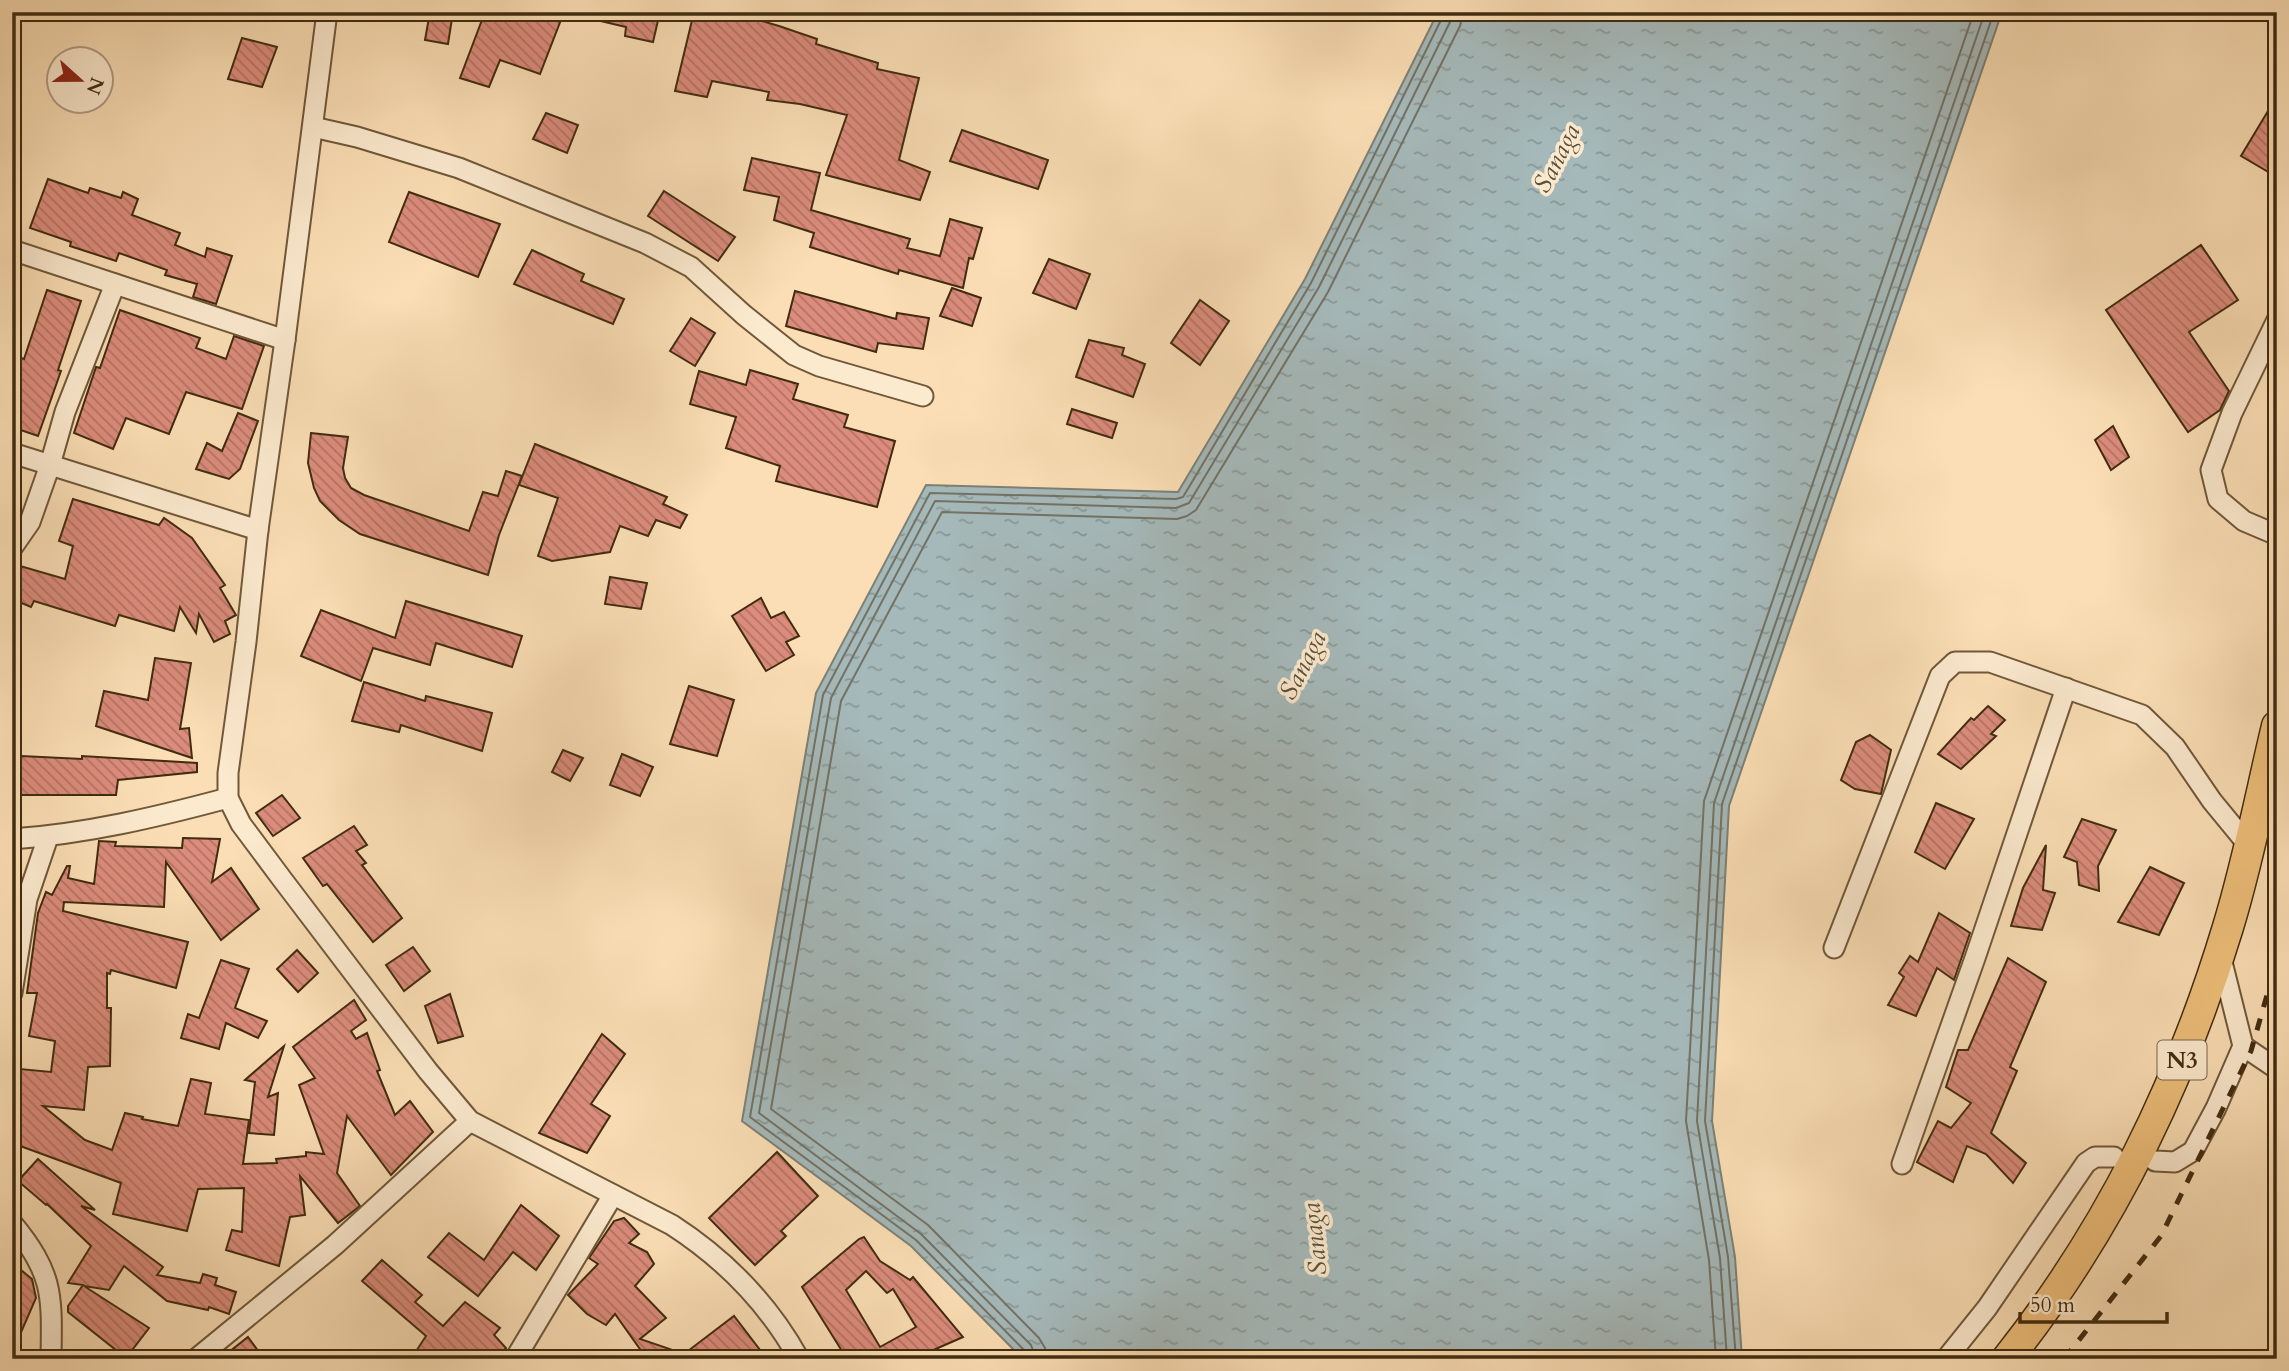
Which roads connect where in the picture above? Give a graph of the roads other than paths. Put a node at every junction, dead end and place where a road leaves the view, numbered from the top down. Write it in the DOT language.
graph roads {
  1 [pos="327,12"];
  2 [pos="313,127"];
  3 [pos="12,250"];
  4 [pos="115,284"];
  5 [pos="2277,320"];
  6 [pos="285,340"];
  7 [pos="923,396"];
  8 [pos="12,453"];
  9 [pos="50,465"];
  10 [pos="258,530"];
  11 [pos="2277,535"];
  12 [pos="12,548"];
  13 [pos="2066,688"];
  14 [pos="2277,726"];
  15 [pos="229,798"];
  16 [pos="47,836"];
  17 [pos="12,839"];
  18 [pos="2249,846"];
  19 [pos="1834,948"];
  20 [pos="2220,953"];
  21 [pos="12,993"];
  22 [pos="2243,1046"];
  23 [pos="2277,1069"];
  24 [pos="470,1121"];
  25 [pos="2114,1157"];
  26 [pos="2155,1161"];
  27 [pos="1902,1164"];
  28 [pos="613,1195"];
  29 [pos="12,1223"];
  30 [pos="51,1359"];
  31 [pos="196,1359"];
  32 [pos="515,1359"];
  33 [pos="799,1359"];
  34 [pos="1946,1359"];
  35 [pos="2007,1359"];
  1 -- 2 [label="street"];
  2 -- 6 [label="street"];
  2 -- 7 [label="street"];
  3 -- 4 [label="street"];
  4 -- 6 [label="street"];
  4 -- 9 [label="street"];
  5 -- 11 [label="street"];
  6 -- 10 [label="street"];
  8 -- 9 [label="street"];
  9 -- 10 [label="street"];
  9 -- 12 [label="street"];
  10 -- 15 [label="street"];
  13 -- 18 [label="street"];
  13 -- 19 [label="street"];
  13 -- 27 [label="street"];
  14 -- 18 [label="highway, N3"];
  15 -- 16 [label="street"];
  15 -- 24 [label="street"];
  16 -- 17 [label="street"];
  16 -- 21 [label="street"];
  18 -- 20 [label="highway, N3"];
  20 -- 22 [label="street"];
  20 -- 35 [label="highway, N3"];
  22 -- 23 [label="street"];
  22 -- 26 [label="street"];
  24 -- 28 [label="street"];
  24 -- 31 [label="street"];
  25 -- 34 [label="street"];
  28 -- 32 [label="street"];
  28 -- 33 [label="street"];
  29 -- 30 [label="street"];
}
